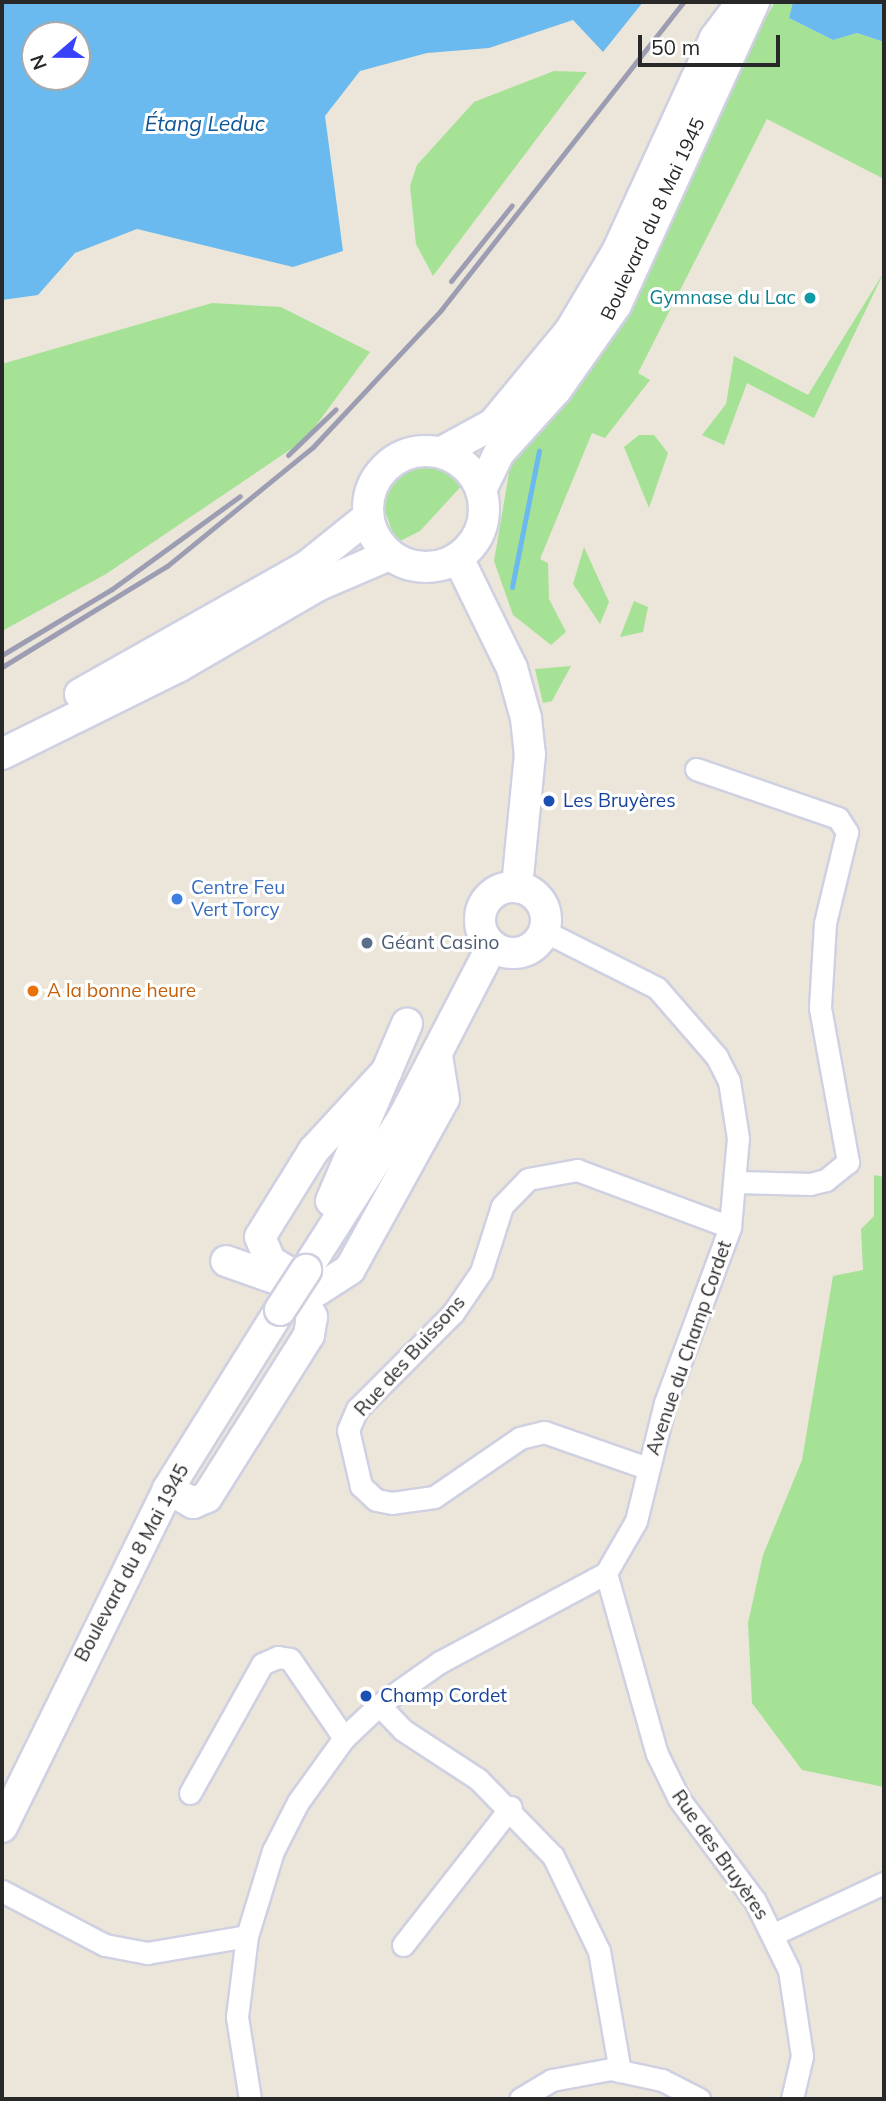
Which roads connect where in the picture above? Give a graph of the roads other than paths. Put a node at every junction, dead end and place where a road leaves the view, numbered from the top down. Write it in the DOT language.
graph roads {
  1 [pos="743,2"];
  2 [pos="754,2"];
  3 [pos="442,452"];
  4 [pos="481,490"];
  5 [pos="368,517"];
  6 [pos="389,555"];
  7 [pos="458,558"];
  8 [pos="2,738"];
  9 [pos="2,754"];
  10 [pos="696,769"];
  11 [pos="517,887"];
  12 [pos="544,931"];
  13 [pos="492,946"];
  14 [pos="407,1024"];
  15 [pos="438,1056"];
  16 [pos="387,1071"];
  17 [pos="739,1182"];
  18 [pos="730,1227"];
  19 [pos="226,1261"];
  20 [pos="306,1270"];
  21 [pos="647,1468"];
  22 [pos="168,1489"];
  23 [pos="606,1573"];
  24 [pos="379,1705"];
  25 [pos="344,1738"];
  26 [pos="190,1793"];
  27 [pos="511,1807"];
  28 [pos="2,1827"];
  29 [pos="884,1883"];
  30 [pos="2,1891"];
  31 [pos="774,1934"];
  32 [pos="247,1936"];
  33 [pos="403,1945"];
  34 [pos="620,2070"];
  35 [pos="250,2099"];
  36 [pos="520,2099"];
  37 [pos="699,2099"];
  38 [pos="792,2099"];
  1 -- 3 [label="street, Boulevard du 8 Mai 1945"];
  2 -- 4 [label="street, Boulevard du 8 Mai 1945"];
  3 -- 4 [label="street"];
  3 -- 5 [label="street"];
  4 -- 7 [label="street"];
  5 -- 6 [label="street"];
  5 -- 8 [label="street"];
  6 -- 7 [label="street"];
  6 -- 9 [label="street"];
  7 -- 11 [label="street"];
  10 -- 17 [label="street"];
  11 -- 12 [label="street"];
  11 -- 13 [label="street"];
  12 -- 13 [label="street"];
  12 -- 17 [label="street, Avenue du Champ Cordet"];
  13 -- 15 [label="street"];
  14 -- 16 [label="street"];
  15 -- 16 [label="street"];
  15 -- 20 [label="street"];
  16 -- 20 [label="street"];
  17 -- 18 [label="street, Avenue du Champ Cordet"];
  18 -- 21 [label="street, Avenue du Champ Cordet"];
  18 -- 21 [label="street, Rue des Buissons"];
  19 -- 22 [label="street"];
  20 -- 22 [label="street, Boulevard du 8 Mai 1945, bridge"];
  21 -- 23 [label="street, Avenue du Champ Cordet"];
  22 -- 28 [label="street, Boulevard du 8 Mai 1945"];
  23 -- 24 [label="street"];
  23 -- 31 [label="street, Rue des Bruyères"];
  24 -- 25 [label="street"];
  24 -- 27 [label="street"];
  25 -- 26 [label="street"];
  25 -- 32 [label="street"];
  27 -- 33 [label="street"];
  27 -- 34 [label="street"];
  29 -- 31 [label="street"];
  30 -- 32 [label="street"];
  31 -- 38 [label="street, Rue des Bruyères"];
  32 -- 35 [label="street"];
  34 -- 36 [label="street"];
  34 -- 37 [label="street"];
}
